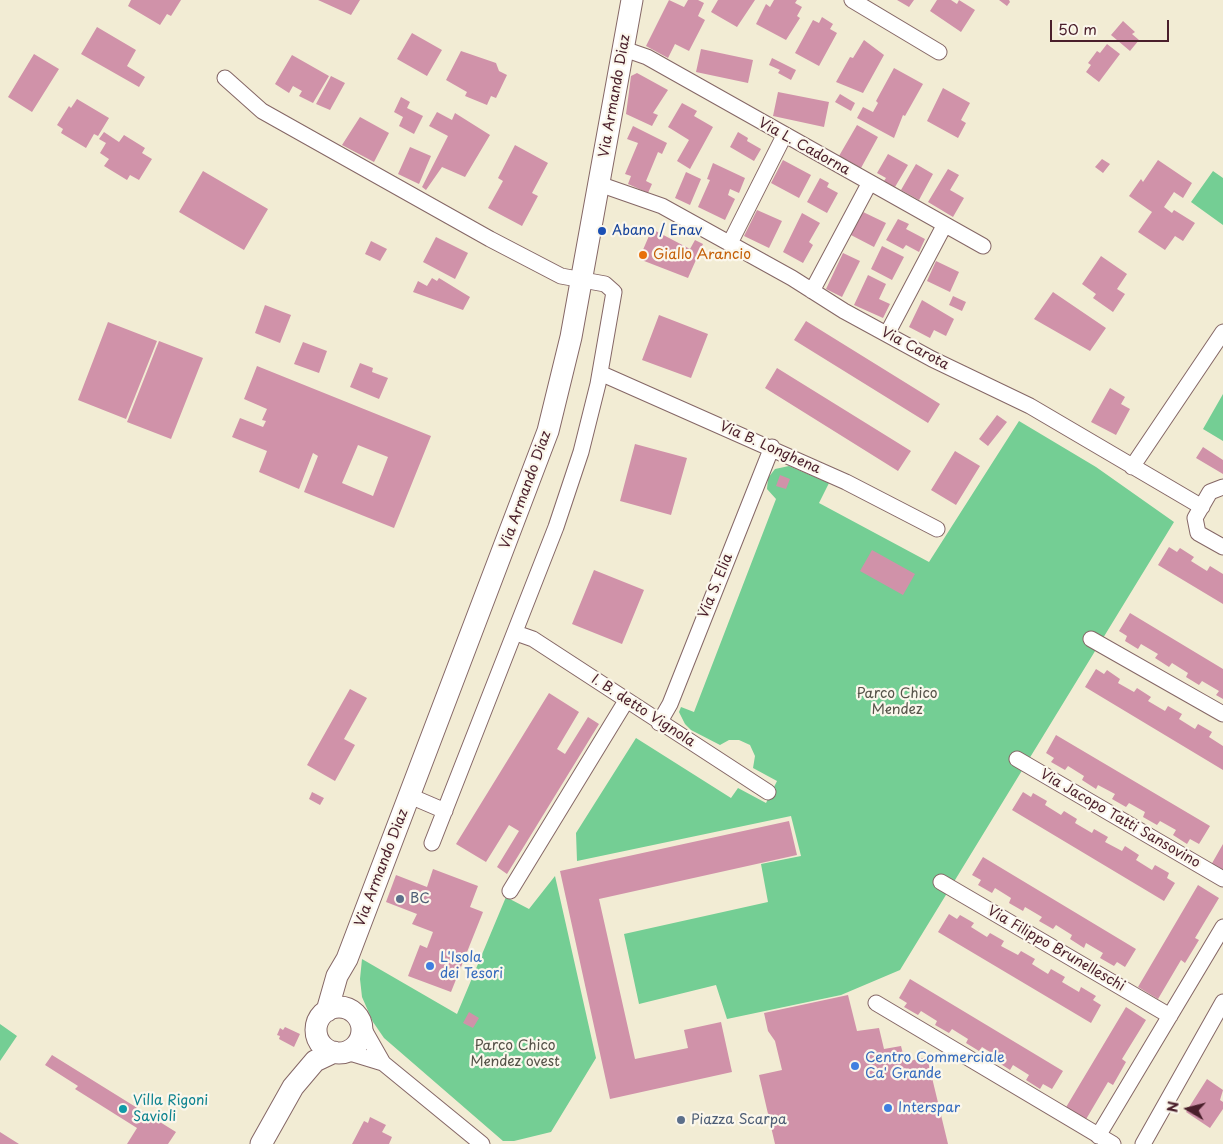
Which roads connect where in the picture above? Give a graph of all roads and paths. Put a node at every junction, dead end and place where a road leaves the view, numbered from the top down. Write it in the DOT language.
graph roads {
  1 [pos="632,0"];
  2 [pos="852,0"];
  3 [pos="624,49"];
  4 [pos="939,52"];
  5 [pos="225,78"];
  6 [pos="784,136"];
  7 [pos="599,184"];
  8 [pos="869,184"];
  9 [pos="944,226"];
  10 [pos="730,244"];
  11 [pos="983,246"];
  12 [pos="580,281"];
  13 [pos="812,291"];
  14 [pos="1223,332"];
  15 [pos="887,334"];
  16 [pos="600,373"];
  17 [pos="772,448"];
  18 [pos="1132,467"];
  19 [pos="1223,488"];
  20 [pos="1202,507"];
  21 [pos="937,529"];
  22 [pos="1223,547"];
  23 [pos="516,633"];
  24 [pos="1091,639"];
  25 [pos="626,701"];
  26 [pos="1223,714"];
  27 [pos="659,723"];
  28 [pos="1017,759"];
  29 [pos="768,792"];
  30 [pos="410,796"];
  31 [pos="445,811"];
  32 [pos="432,843"];
  33 [pos="1223,879"];
  34 [pos="941,882"];
  35 [pos="510,891"];
  36 [pos="1223,928"];
  37 [pos="347,959"];
  38 [pos="1223,1002"];
  39 [pos="876,1003"];
  40 [pos="327,1011"];
  41 [pos="1170,1016"];
  42 [pos="358,1019"];
  43 [pos="317,1029"];
  44 [pos="340,1052"];
  45 [pos="383,1063"];
  46 [pos="293,1087"];
  47 [pos="1098,1136"];
  48 [pos="261,1144"];
  49 [pos="482,1144"];
  50 [pos="1113,1144"];
  51 [pos="1142,1144"];
  1 -- 3 [label="street, Via Armando Diaz"];
  2 -- 4 [label="street"];
  3 -- 6 [label="street, Via L. Cadorna"];
  3 -- 7 [label="street, Via Armando Diaz"];
  5 -- 12 [label="street"];
  6 -- 8 [label="street, Via L. Cadorna"];
  6 -- 10 [label="street"];
  7 -- 10 [label="street, Via Carota"];
  7 -- 12 [label="street, Via Armando Diaz"];
  8 -- 9 [label="street, Via L. Cadorna"];
  8 -- 13 [label="street"];
  9 -- 11 [label="street, Via L. Cadorna"];
  9 -- 15 [label="street"];
  10 -- 13 [label="street, Via Carota"];
  12 -- 16 [label="street"];
  12 -- 30 [label="street, Via Armando Diaz"];
  13 -- 15 [label="street, Via Carota"];
  14 -- 18 [label="street"];
  15 -- 18 [label="street, Via Carota"];
  16 -- 17 [label="street, Via B. Longhena"];
  16 -- 23 [label="street"];
  17 -- 21 [label="street, Via B. Longhena"];
  17 -- 27 [label="street, Via S. Elia"];
  18 -- 20 [label="street, Via Carota"];
  19 -- 20 [label="street"];
  20 -- 22 [label="street"];
  23 -- 25 [label="street, I. B. detto Vignola"];
  23 -- 31 [label="street"];
  24 -- 26 [label="street"];
  25 -- 27 [label="street, I. B. detto Vignola"];
  25 -- 35 [label="street"];
  27 -- 29 [label="street, I. B. detto Vignola"];
  28 -- 33 [label="street, Via Jacopo Tatti Sansovino"];
  30 -- 31 [label="street"];
  30 -- 37 [label="street, Via Armando Diaz"];
  31 -- 32 [label="street"];
  34 -- 41 [label="street, Via Filippo Brunelleschi"];
  36 -- 41 [label="street"];
  37 -- 40 [label="street, Via Armando Diaz"];
  37 -- 42 [label="street, Via Armando Diaz"];
  38 -- 51 [label="street"];
  39 -- 47 [label="street"];
  40 -- 42 [label="street"];
  40 -- 43 [label="street"];
  41 -- 47 [label="street"];
  42 -- 44 [label="street"];
  42 -- 45 [label="street"];
  43 -- 44 [label="street"];
  43 -- 46 [label="street"];
  44 -- 45 [label="street"];
  44 -- 46 [label="street"];
  45 -- 49 [label="street"];
  46 -- 48 [label="street"];
  47 -- 50 [label="street"];
}
